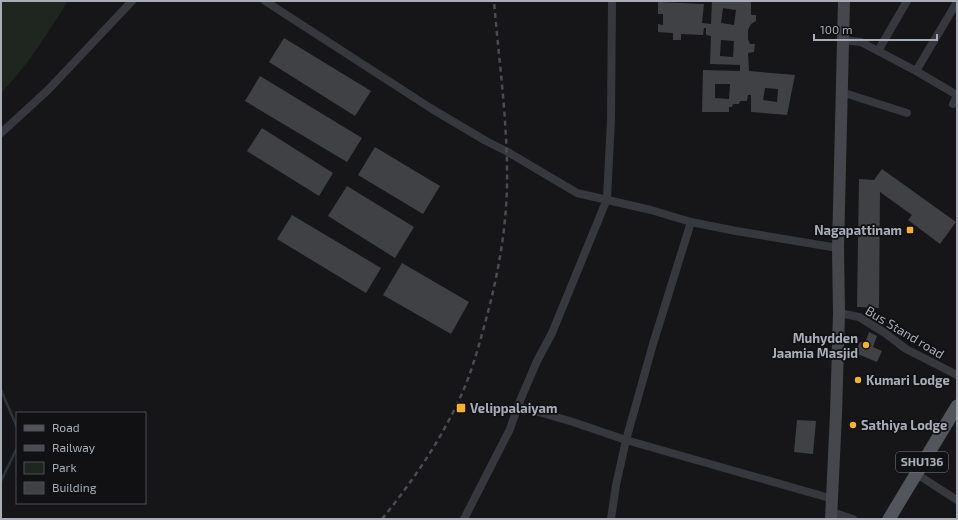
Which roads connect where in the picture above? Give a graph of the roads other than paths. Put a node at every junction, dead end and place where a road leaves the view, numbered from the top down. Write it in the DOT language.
graph roads {
  1 [pos="132,1"];
  2 [pos="265,1"];
  3 [pos="612,1"];
  4 [pos="844,1"];
  5 [pos="907,1"];
  6 [pos="957,2"];
  7 [pos="843,40"];
  8 [pos="878,51"];
  9 [pos="916,71"];
  10 [pos="842,92"];
  11 [pos="957,96"];
  12 [pos="953,104"];
  13 [pos="907,113"];
  14 [pos="1,133"];
  15 [pos="607,199"];
  16 [pos="691,222"];
  17 [pos="838,248"];
  18 [pos="839,313"];
  19 [pos="957,375"];
  20 [pos="518,406"];
  21 [pos="957,406"];
  22 [pos="626,440"];
  23 [pos="915,474"];
  24 [pos="833,499"];
  25 [pos="957,500"];
  26 [pos="831,515"];
  27 [pos="464,519"];
  28 [pos="611,519"];
  29 [pos="853,519"];
  30 [pos="889,519"];
  1 -- 14 [label="street"];
  2 -- 15 [label="street"];
  3 -- 15 [label="street"];
  4 -- 7 [label="main road"];
  5 -- 8 [label="street"];
  6 -- 9 [label="street"];
  7 -- 8 [label="street"];
  7 -- 10 [label="main road"];
  8 -- 9 [label="street"];
  9 -- 11 [label="street"];
  10 -- 13 [label="street"];
  10 -- 17 [label="main road"];
  11 -- 12 [label="street"];
  15 -- 16 [label="street"];
  15 -- 20 [label="street"];
  16 -- 17 [label="street"];
  16 -- 22 [label="street"];
  17 -- 18 [label="main road"];
  18 -- 19 [label="street, Bus Stand road"];
  18 -- 24 [label="main road"];
  20 -- 22 [label="street"];
  20 -- 27 [label="street"];
  21 -- 23 [label="main road, SHU136"];
  22 -- 24 [label="street"];
  22 -- 28 [label="street"];
  23 -- 25 [label="street"];
  23 -- 30 [label="main road, SHU136"];
  24 -- 26 [label="main road"];
  26 -- 29 [label="street"];
}
